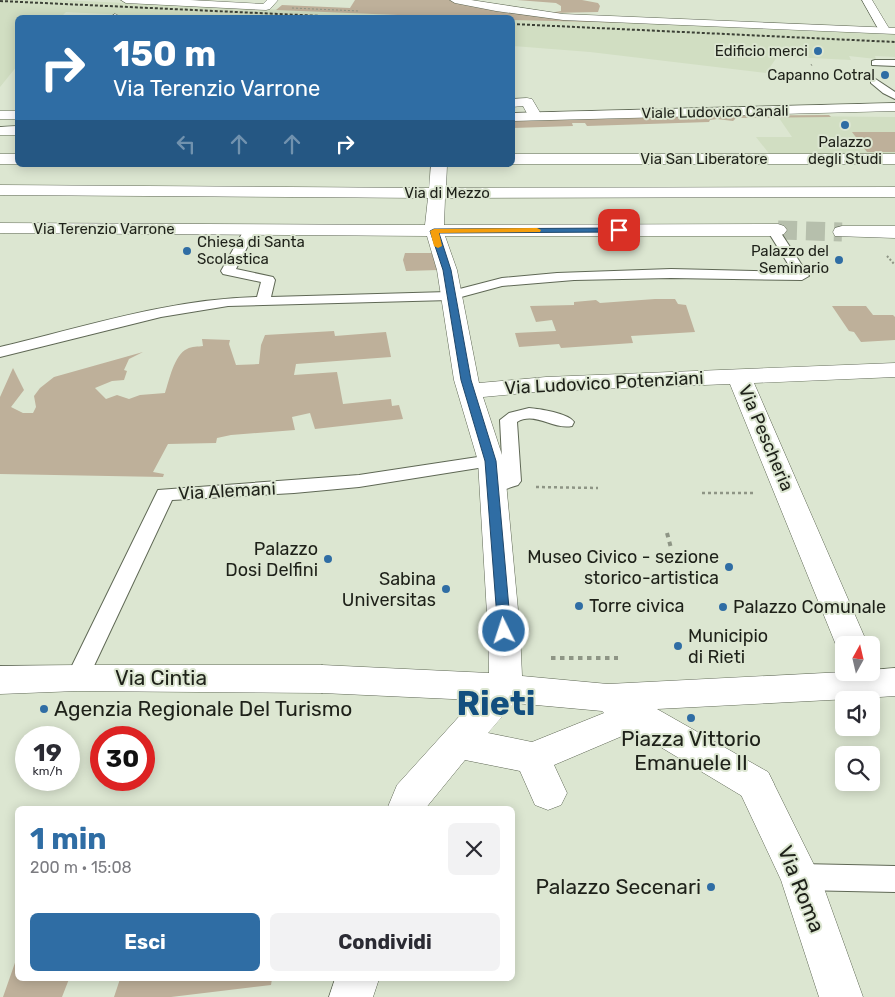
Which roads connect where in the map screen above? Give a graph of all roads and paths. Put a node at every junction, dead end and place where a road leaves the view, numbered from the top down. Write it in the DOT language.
graph roads {
  1 [pos="126,0"];
  2 [pos="455,0"];
  3 [pos="867,0"];
  4 [pos="270,4"];
  5 [pos="359,11"];
  6 [pos="889,31"];
  7 [pos="875,62"];
  8 [pos="895,63"];
  9 [pos="874,81"];
  10 [pos="895,96"];
  11 [pos="515,102"];
  12 [pos="895,107"];
  13 [pos="15,114"];
  14 [pos="0,115"];
  15 [pos="535,116"];
  16 [pos="515,117"];
  17 [pos="0,130"];
  18 [pos="15,130"];
  19 [pos="0,159"];
  20 [pos="15,159"];
  21 [pos="515,159"];
  22 [pos="895,159"];
  23 [pos="439,167"];
  24 [pos="0,190"];
  25 [pos="895,192"];
  26 [pos="438,193"];
  27 [pos="0,228"];
  28 [pos="250,230"];
  29 [pos="776,230"];
  30 [pos="434,231"];
  31 [pos="842,232"];
  32 [pos="895,232"];
  33 [pos="450,296"];
  34 [pos="264,301"];
  35 [pos="0,352"];
  36 [pos="895,370"];
  37 [pos="739,376"];
  38 [pos="470,391"];
  39 [pos="566,422"];
  40 [pos="492,474"];
  41 [pos="527,486"];
  42 [pos="598,488"];
  43 [pos="702,493"];
  44 [pos="754,493"];
  45 [pos="667,533"];
  46 [pos="671,548"];
  47 [pos="848,636"];
  48 [pos="618,658"];
  49 [pos="506,659"];
  50 [pos="77,678"];
  51 [pos="0,680"];
  52 [pos="869,681"];
  53 [pos="621,706"];
  54 [pos="458,743"];
  55 [pos="533,758"];
  56 [pos="548,793"];
  57 [pos="407,806"];
  58 [pos="800,877"];
  59 [pos="895,879"];
  60 [pos="356,981"];
  61 [pos="351,997"];
  62 [pos="841,997"];
  1 -- 4 [label="street"];
  2 -- 6 [label="street"];
  3 -- 6 [label="street"];
  4 -- 5 [label="path"];
  7 -- 8 [label="lane"];
  9 -- 10 [label="lane"];
  11 -- 15 [label="street"];
  12 -- 15 [label="street, Viale Ludovico Canali"];
  13 -- 14 [label="street"];
  15 -- 16 [label="street, Viale Ludovico Canali"];
  17 -- 18 [label="street"];
  19 -- 20 [label="street"];
  21 -- 22 [label="street, Via San Liberatore"];
  23 -- 26 [label="street"];
  24 -- 26 [label="street, Via di Mezzo"];
  25 -- 26 [label="street, Via di Mezzo"];
  26 -- 30 [label="street"];
  27 -- 28 [label="street, Via Terenzio Varrone"];
  28 -- 30 [label="street, Via Terenzio Varrone"];
  28 -- 34 [label="lane"];
  29 -- 30 [label="street, Via Terenzio Varrone"];
  29 -- 33 [label="lane"];
  30 -- 33 [label="street"];
  31 -- 32 [label="street"];
  33 -- 34 [label="lane"];
  33 -- 38 [label="street"];
  34 -- 35 [label="lane"];
  36 -- 37 [label="street, Via Pescheria"];
  37 -- 38 [label="street, Via Ludovico Potenziani"];
  37 -- 47 [label="street, Via Pescheria"];
  38 -- 40 [label="street"];
  39 -- 40 [label="lane"];
  40 -- 49 [label="street"];
  40 -- 50 [label="lane, Via Alemani"];
  41 -- 42 [label="path"];
  43 -- 44 [label="path"];
  45 -- 46 [label="path"];
  48 -- 49 [label="path"];
  49 -- 50 [label="street, Via Cintia"];
  49 -- 53 [label="street, Via Cintia"];
  49 -- 54 [label="street"];
  50 -- 51 [label="street, Via Cintia"];
  52 -- 53 [label="street"];
  53 -- 55 [label="street"];
  53 -- 58 [label="street, Via Roma"];
  54 -- 55 [label="street"];
  54 -- 57 [label="street"];
  55 -- 56 [label="street"];
  58 -- 59 [label="lane"];
  58 -- 62 [label="street, Via Roma"];
  60 -- 61 [label="street"];
}
